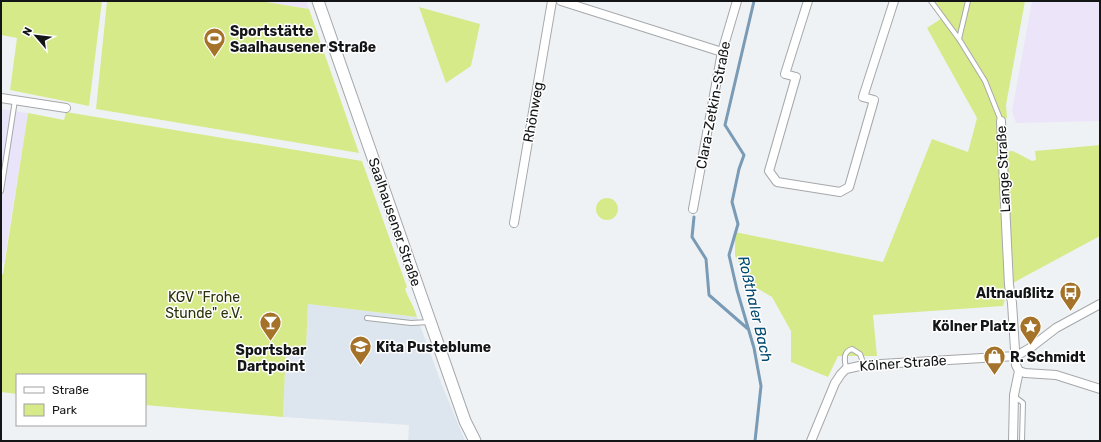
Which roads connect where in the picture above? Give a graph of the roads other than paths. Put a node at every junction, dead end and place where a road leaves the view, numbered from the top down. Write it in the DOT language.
graph roads {
  1 [pos="318,1"];
  2 [pos="552,1"];
  3 [pos="561,1"];
  4 [pos="737,1"];
  5 [pos="808,1"];
  6 [pos="894,1"];
  7 [pos="931,1"];
  8 [pos="968,1"];
  9 [pos="959,39"];
  10 [pos="722,52"];
  11 [pos="1,98"];
  12 [pos="15,100"];
  13 [pos="66,108"];
  14 [pos="1001,121"];
  15 [pos="1,191"];
  16 [pos="693,209"];
  17 [pos="514,223"];
  18 [pos="1100,304"];
  19 [pos="367,318"];
  20 [pos="430,322"];
  21 [pos="1016,356"];
  22 [pos="864,364"];
  23 [pos="846,369"];
  24 [pos="1018,371"];
  25 [pos="1100,389"];
  26 [pos="1014,396"];
  27 [pos="475,441"];
  28 [pos="811,441"];
  29 [pos="1013,441"];
  30 [pos="1022,441"];
  1 -- 20 [label="street, Saalhausener Straße"];
  2 -- 17 [label="street, Rhönweg"];
  3 -- 10 [label="street"];
  4 -- 10 [label="street, Clara-Zetkin-Straße"];
  5 -- 6 [label="street"];
  7 -- 9 [label="lane, Lange Straße"];
  8 -- 9 [label="lane"];
  9 -- 14 [label="lane, Lange Straße"];
  10 -- 16 [label="street, Clara-Zetkin-Straße"];
  11 -- 12 [label="street"];
  12 -- 13 [label="street"];
  12 -- 15 [label="lane"];
  14 -- 21 [label="street, Lange Straße"];
  18 -- 21 [label="street"];
  19 -- 20 [label="lane"];
  20 -- 27 [label="street, Saalhausener Straße"];
  21 -- 22 [label="street, Kölner Straße"];
  21 -- 24 [label="street, Lange Straße"];
  22 -- 23 [label="street, Kölner Straße"];
  22 -- 23 [label="lane"];
  23 -- 28 [label="street, Kölner Straße"];
  24 -- 25 [label="street"];
  24 -- 26 [label="street"];
  26 -- 29 [label="street"];
  26 -- 30 [label="lane"];
}
